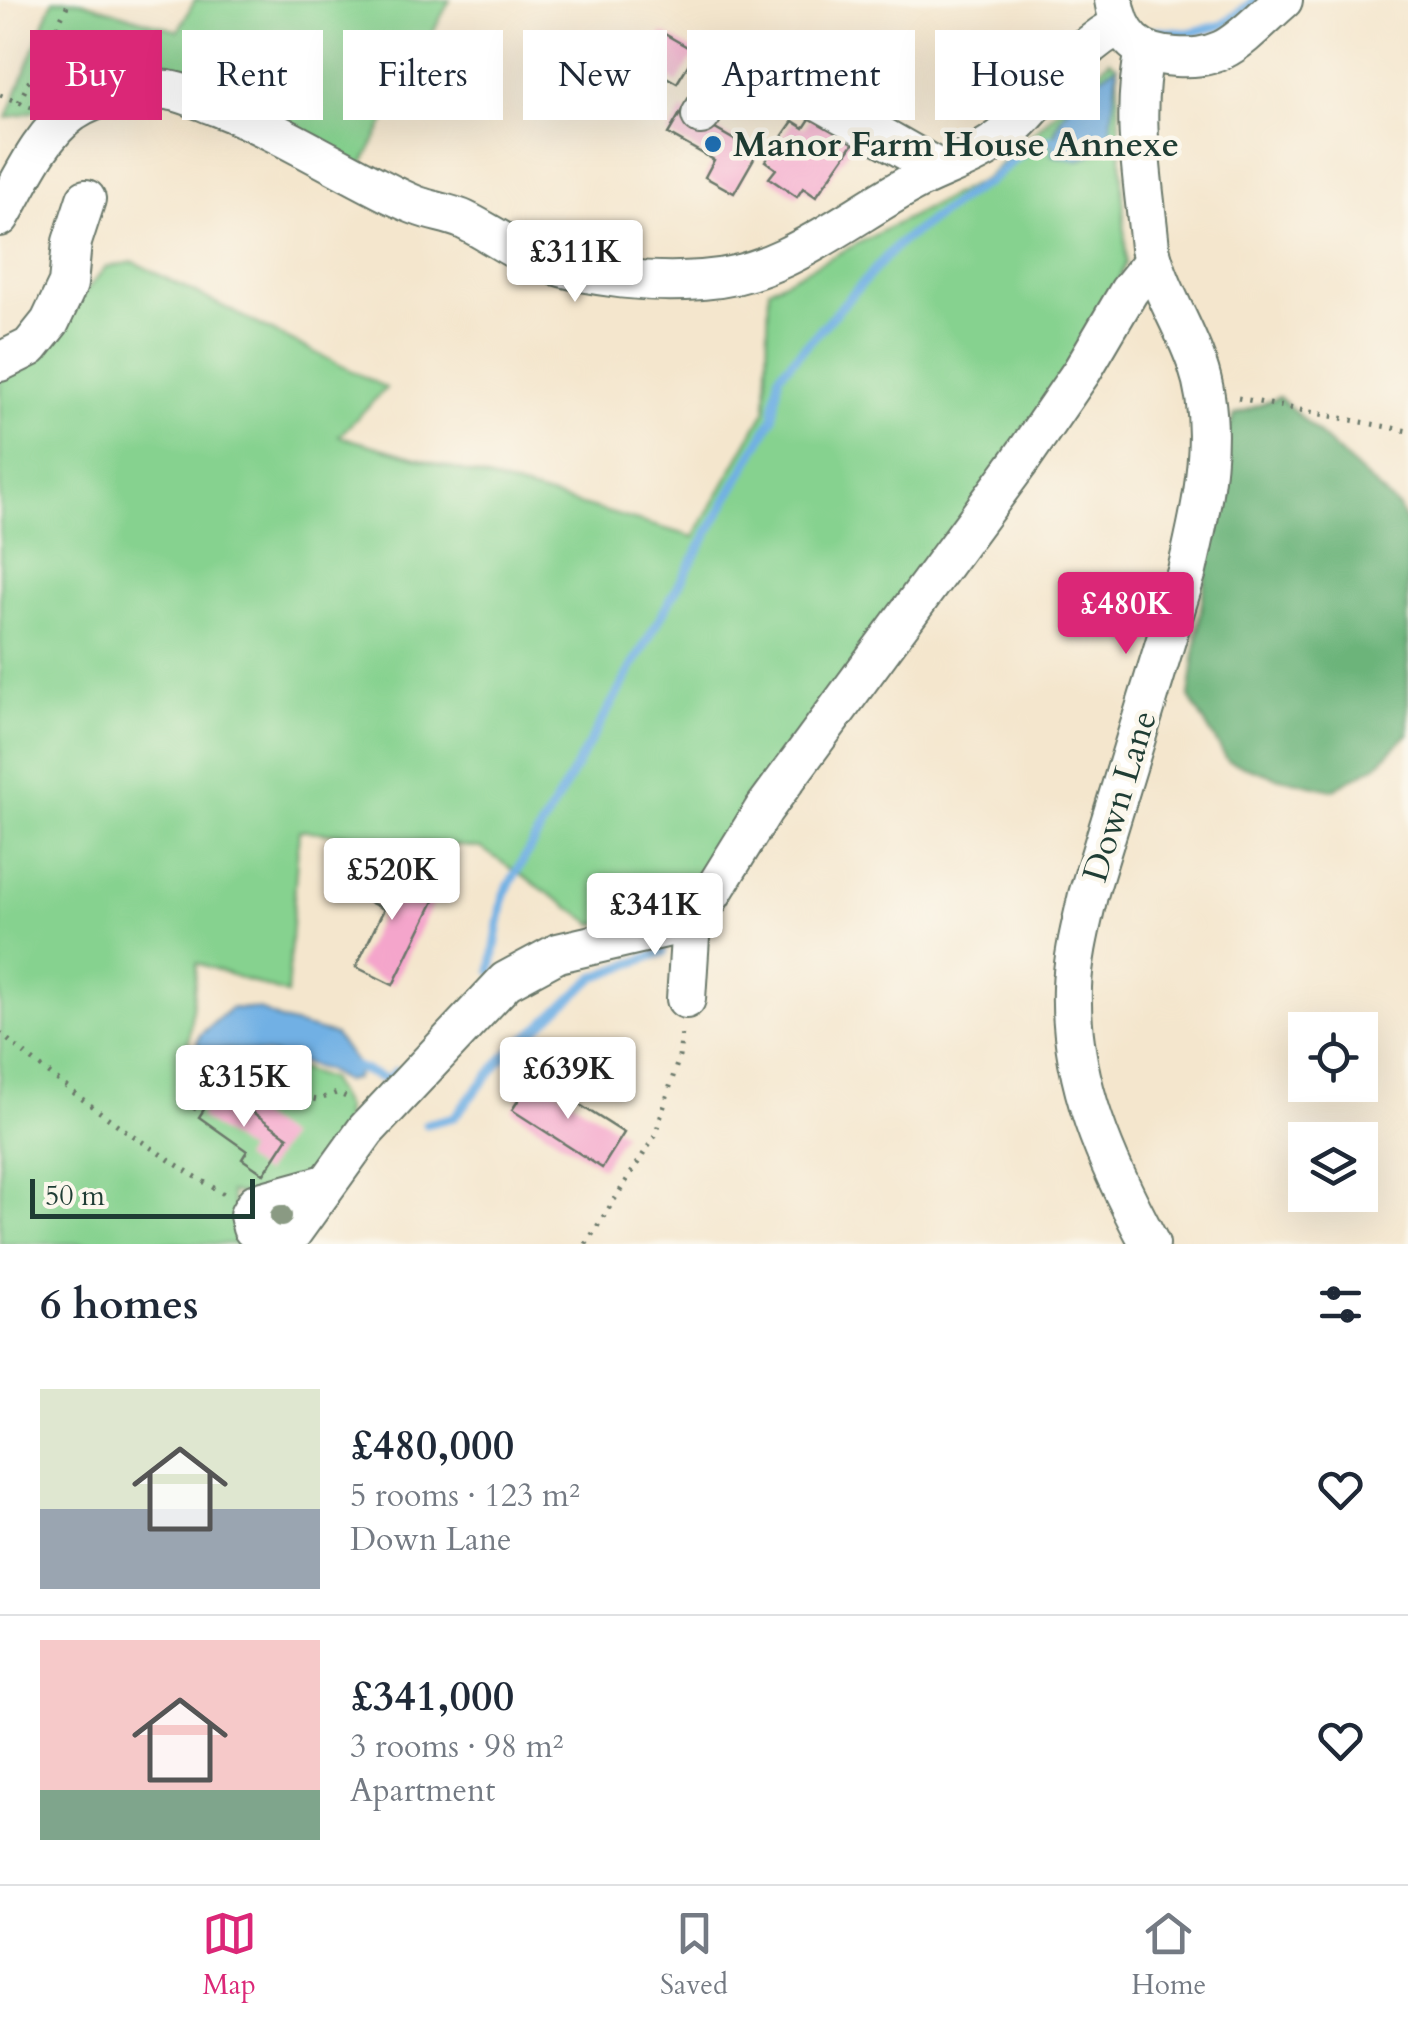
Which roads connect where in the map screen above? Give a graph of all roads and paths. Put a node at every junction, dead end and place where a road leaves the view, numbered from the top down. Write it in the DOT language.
graph roads {
  1 [pos="70,0"];
  2 [pos="1283,0"];
  3 [pos="1126,26"];
  4 [pos="19,102"];
  5 [pos="853,120"];
  6 [pos="939,169"];
  7 [pos="86,199"];
  8 [pos="0,217"];
  9 [pos="1153,261"];
  10 [pos="0,362"];
  11 [pos="1206,392"];
  12 [pos="1408,431"];
  13 [pos="691,922"];
  14 [pos="686,999"];
  15 [pos="0,1032"];
  16 [pos="193,1110"];
  17 [pos="366,1130"];
  18 [pos="325,1184"];
  19 [pos="256,1203"];
  20 [pos="268,1244"];
  21 [pos="284,1244"];
  22 [pos="586,1244"];
  23 [pos="1150,1244"];
  1 -- 4 [label="path"];
  2 -- 3 [label="street"];
  3 -- 6 [label="street"];
  3 -- 9 [label="street, Down Lane"];
  5 -- 6 [label="street"];
  6 -- 8 [label="street"];
  7 -- 10 [label="street"];
  9 -- 11 [label="street, Down Lane"];
  9 -- 13 [label="street"];
  11 -- 12 [label="path"];
  11 -- 23 [label="street, Down Lane"];
  13 -- 14 [label="street"];
  13 -- 17 [label="street"];
  14 -- 22 [label="path"];
  15 -- 19 [label="path"];
  16 -- 17 [label="path"];
  17 -- 18 [label="street"];
  18 -- 19 [label="street"];
  18 -- 21 [label="street"];
  19 -- 20 [label="street"];
}
